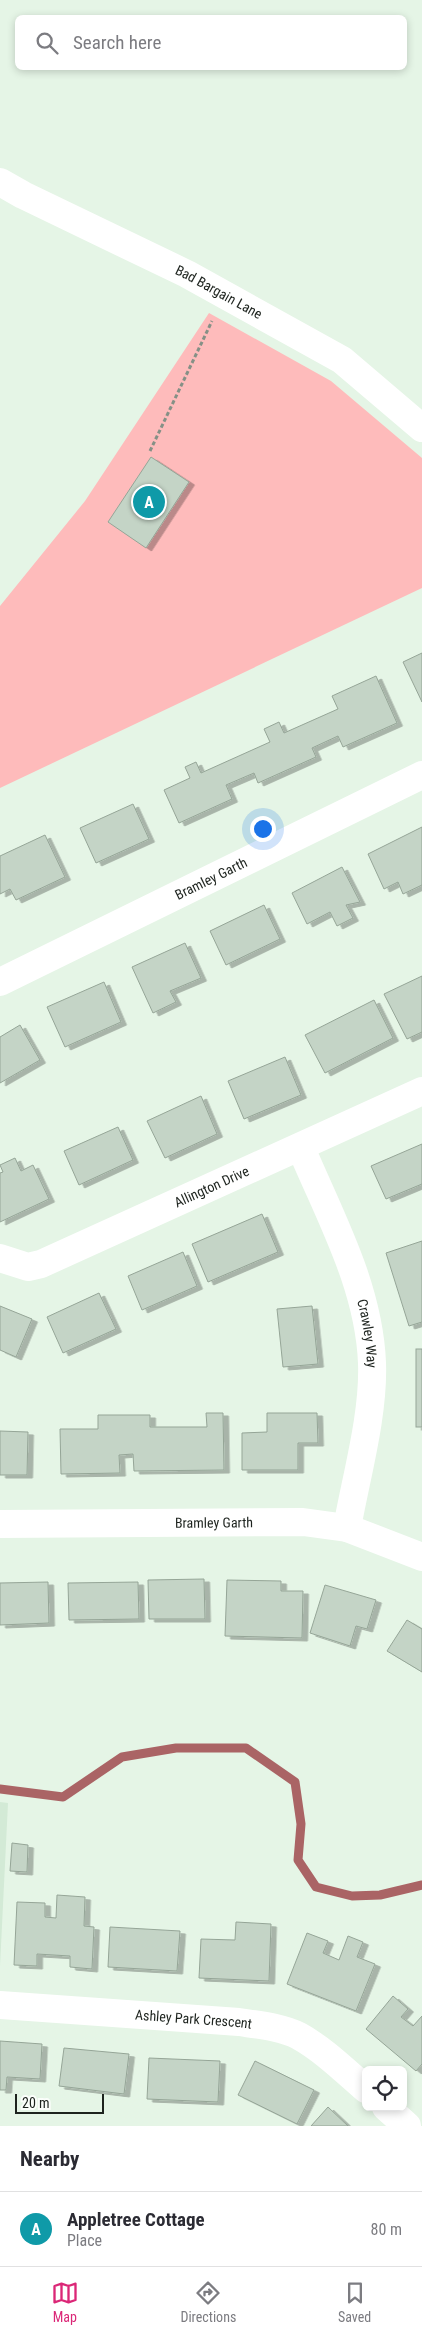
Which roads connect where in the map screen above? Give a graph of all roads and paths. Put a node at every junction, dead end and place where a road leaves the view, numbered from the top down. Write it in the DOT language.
graph roads {
  1 [pos="0,182"];
  2 [pos="226,296"];
  3 [pos="422,428"];
  4 [pos="150,451"];
  5 [pos="422,776"];
  6 [pos="0,982"];
  7 [pos="422,1092"];
  8 [pos="300,1148"];
  9 [pos="0,1258"];
  10 [pos="0,1524"];
  11 [pos="347,1528"];
  12 [pos="422,1557"];
  13 [pos="0,2005"];
  14 [pos="362,2086"];
  15 [pos="390,2111"];
  16 [pos="407,2126"];
  1 -- 2 [label="street, Bad Bargain Lane"];
  2 -- 3 [label="street, Bad Bargain Lane"];
  2 -- 4 [label="path"];
  5 -- 6 [label="street, Bramley Garth"];
  7 -- 8 [label="street, Allington Drive"];
  8 -- 9 [label="street, Allington Drive"];
  8 -- 11 [label="street, Crawley Way"];
  10 -- 11 [label="street, Bramley Garth"];
  11 -- 12 [label="street, Bramley Garth"];
  13 -- 14 [label="street, Ashley Park Crescent"];
  15 -- 16 [label="street"];
}
